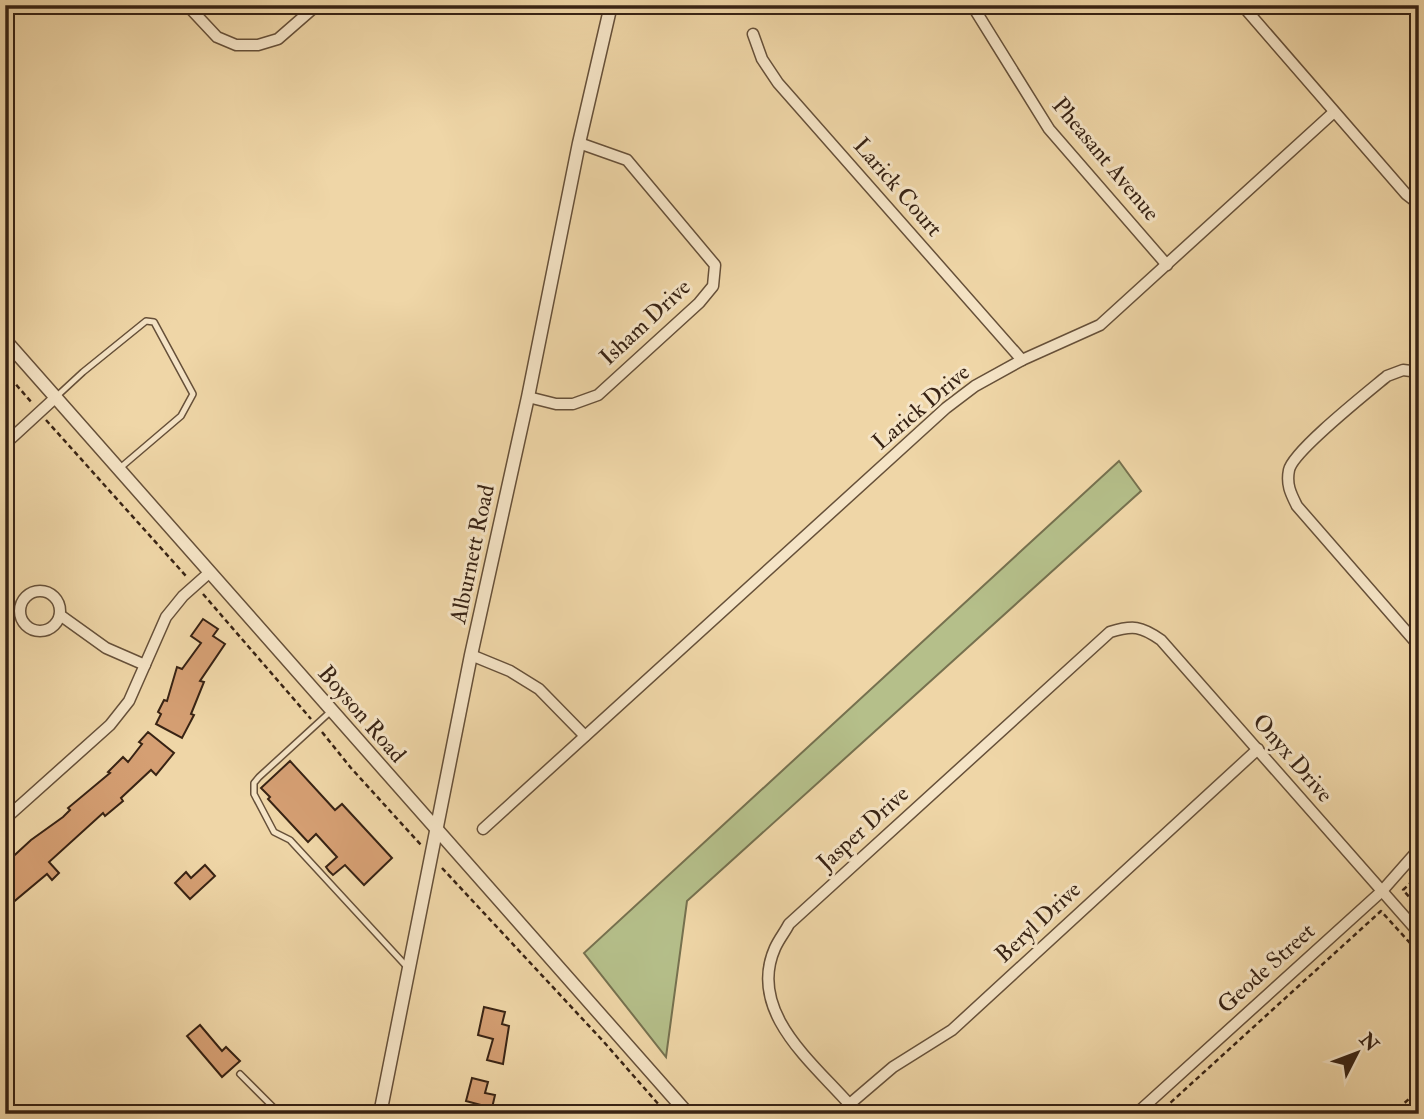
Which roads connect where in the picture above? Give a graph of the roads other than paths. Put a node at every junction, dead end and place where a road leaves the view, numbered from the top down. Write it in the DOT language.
graph roads {
  1 [pos="187,5"];
  2 [pos="317,5"];
  3 [pos="611,5"];
  4 [pos="972,5"];
  5 [pos="1242,5"];
  6 [pos="753,34"];
  7 [pos="1334,112"];
  8 [pos="579,143"];
  9 [pos="1419,204"];
  10 [pos="1167,265"];
  11 [pos="5,340"];
  12 [pos="1022,360"];
  13 [pos="1419,372"];
  14 [pos="528,397"];
  15 [pos="55,398"];
  16 [pos="5,444"];
  17 [pos="119,470"];
  18 [pos="210,572"];
  19 [pos="60,615"];
  20 [pos="1127,627"];
  21 [pos="1419,646"];
  22 [pos="471,655"];
  23 [pos="145,665"];
  24 [pos="331,711"];
  25 [pos="586,736"];
  26 [pos="1258,749"];
  27 [pos="5,819"];
  28 [pos="483,829"];
  29 [pos="435,830"];
  30 [pos="1419,849"];
  31 [pos="1382,891"];
  32 [pos="1419,933"];
  33 [pos="408,968"];
  34 [pos="240,1073"];
  35 [pos="849,1104"];
  36 [pos="1419,1108"];
  37 [pos="280,1114"];
  38 [pos="380,1114"];
  39 [pos="688,1114"];
  40 [pos="838,1114"];
  41 [pos="1136,1114"];
  42 [pos="1413,1114"];
  1 -- 2 [label="street"];
  3 -- 8 [label="street, Alburnett Road"];
  4 -- 10 [label="street, Pheasant Avenue"];
  5 -- 7 [label="street"];
  6 -- 12 [label="street, Larick Court"];
  7 -- 9 [label="street"];
  7 -- 10 [label="street, Larick Drive"];
  8 -- 14 [label="street, Alburnett Road"];
  8 -- 14 [label="street, Isham Drive"];
  10 -- 12 [label="street, Larick Drive"];
  11 -- 15 [label="street, Boyson Road"];
  12 -- 25 [label="street, Larick Drive"];
  13 -- 21 [label="street"];
  14 -- 22 [label="street, Alburnett Road"];
  15 -- 16 [label="street"];
  15 -- 17 [label="street, Boyson Road"];
  15 -- 17 [label="lane"];
  17 -- 18 [label="street, Boyson Road"];
  18 -- 23 [label="street"];
  18 -- 24 [label="street, Boyson Road"];
  19 -- 23 [label="street"];
  20 -- 26 [label="street, Onyx Drive"];
  20 -- 35 [label="street, Jasper Drive"];
  22 -- 25 [label="street"];
  22 -- 29 [label="street, Alburnett Road"];
  23 -- 27 [label="street"];
  24 -- 29 [label="street, Boyson Road"];
  24 -- 33 [label="lane"];
  25 -- 28 [label="street, Larick Drive"];
  26 -- 31 [label="street, Onyx Drive"];
  26 -- 35 [label="street, Beryl Drive"];
  29 -- 33 [label="street, Alburnett Road"];
  29 -- 39 [label="street, Boyson Road"];
  30 -- 31 [label="street, Geode Street"];
  31 -- 32 [label="street, Onyx Drive"];
  31 -- 41 [label="street, Geode Street"];
  33 -- 38 [label="street, Alburnett Road"];
  34 -- 37 [label="lane"];
  35 -- 40 [label="street, Beryl Drive"];
  36 -- 42 [label="street"];
}
